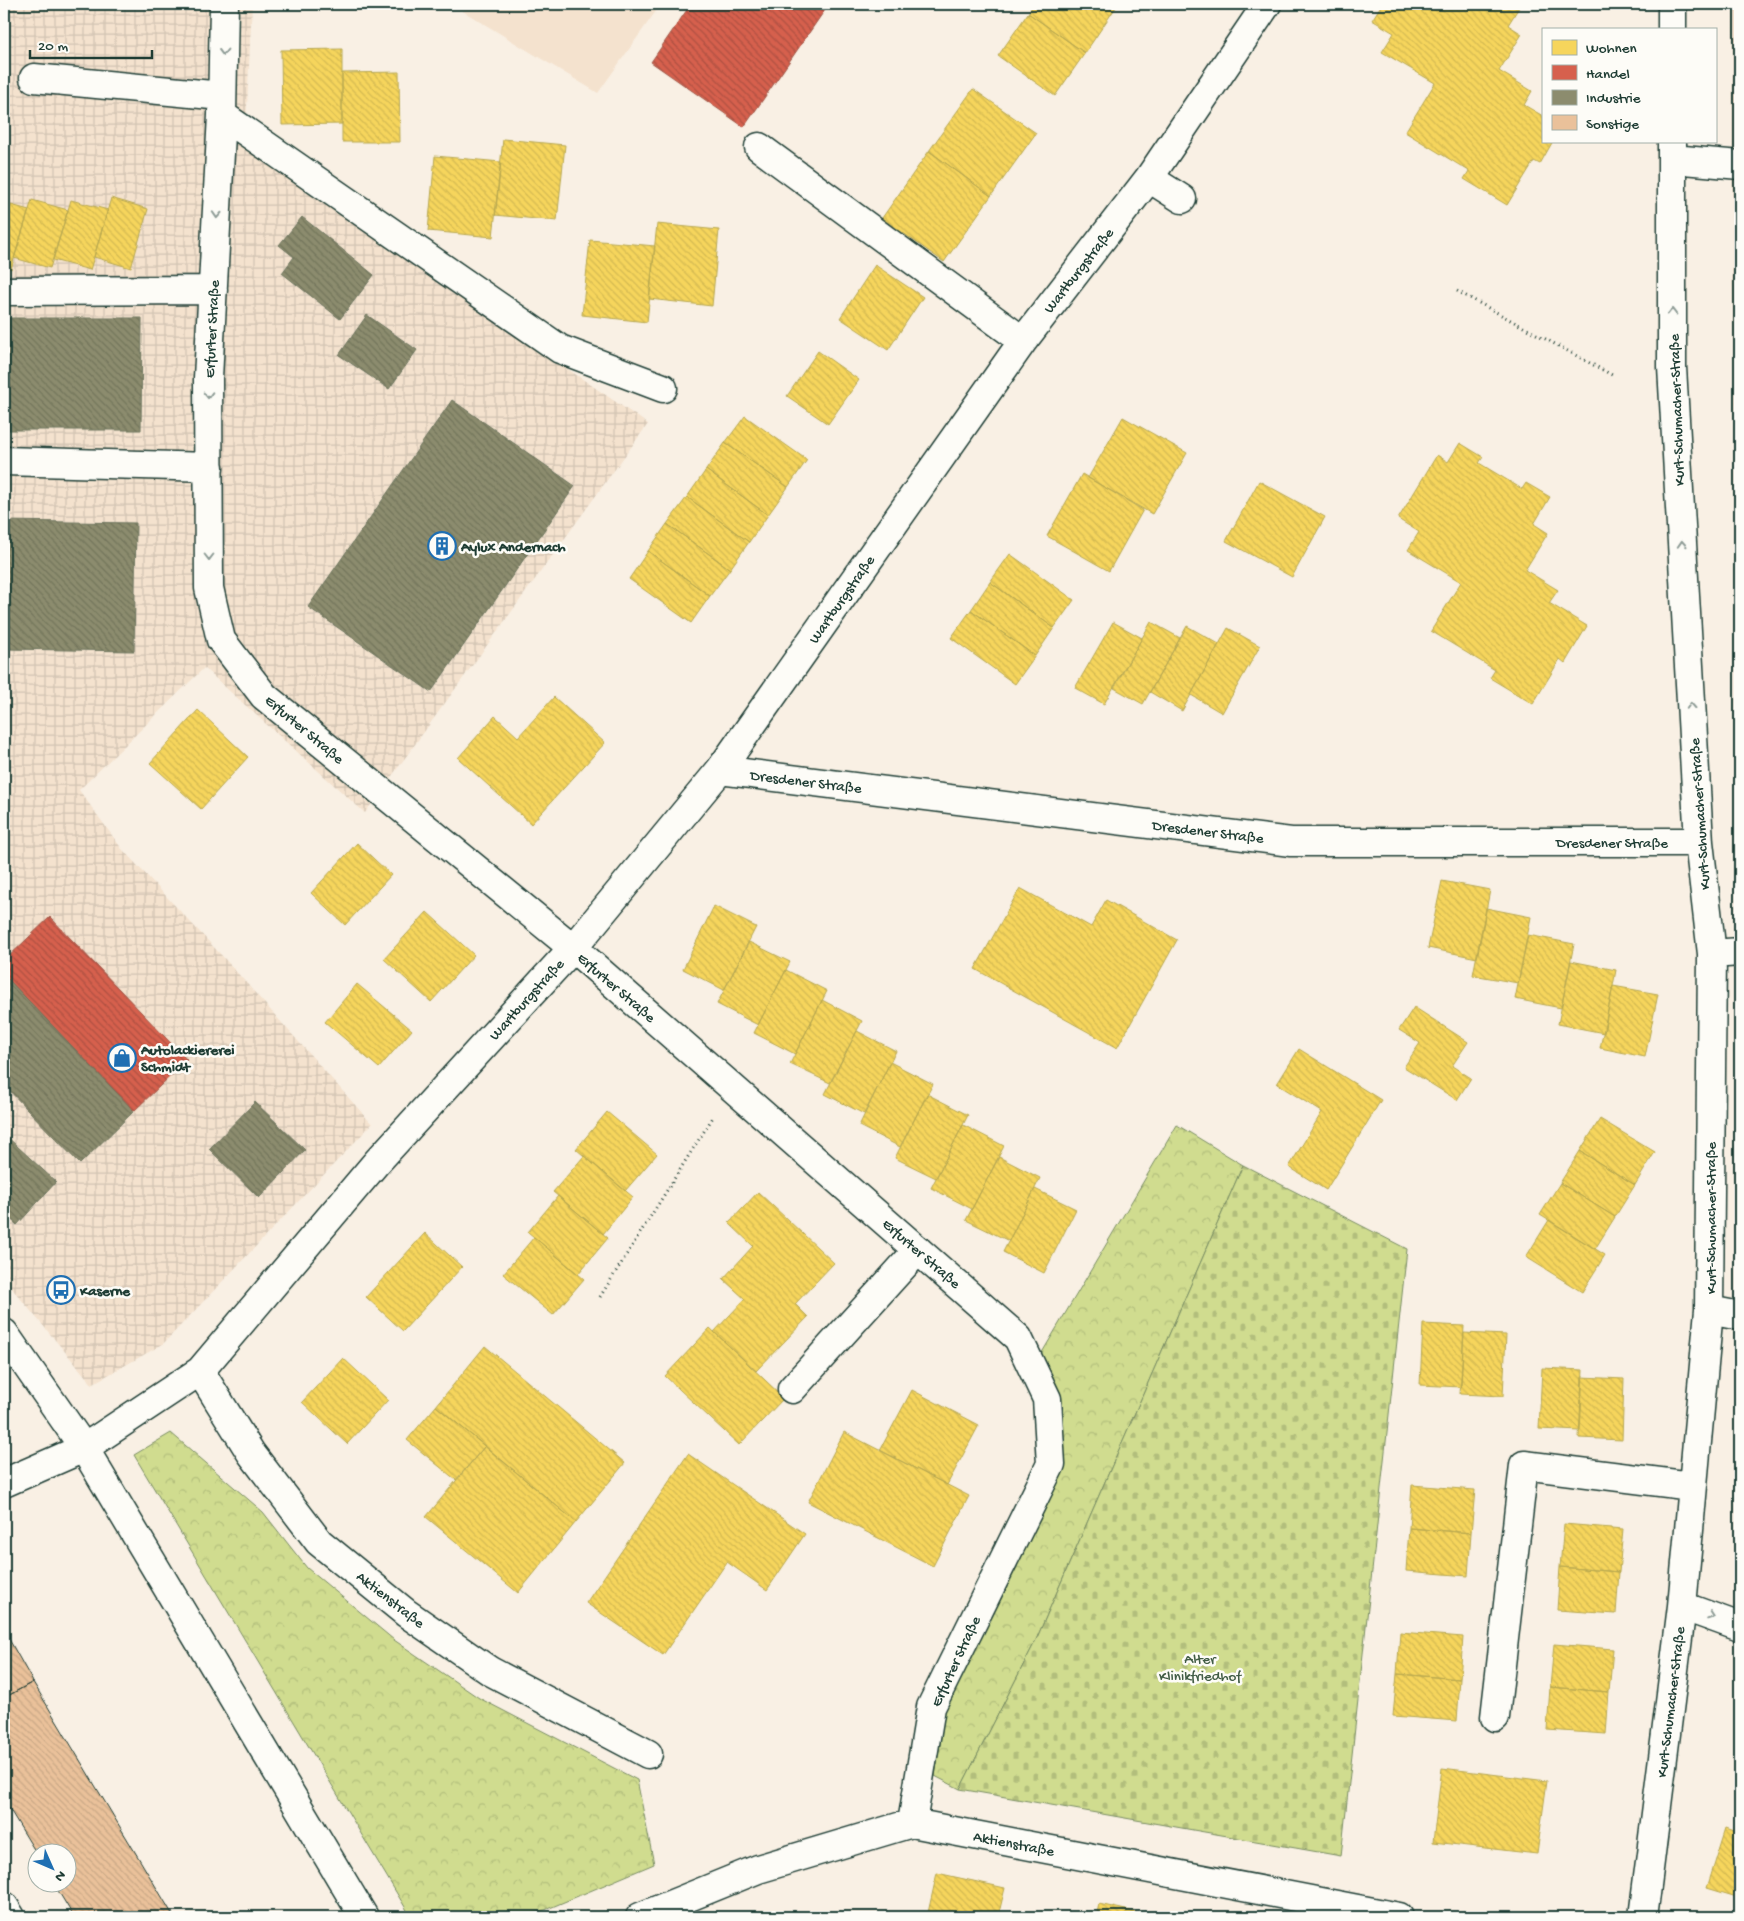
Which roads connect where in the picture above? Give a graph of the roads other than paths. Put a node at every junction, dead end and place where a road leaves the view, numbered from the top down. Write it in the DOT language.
graph roads {
  1 [pos="224,4"];
  2 [pos="1266,4"];
  3 [pos="1672,4"];
  4 [pos="1672,28"];
  5 [pos="34,78"];
  6 [pos="222,105"];
  7 [pos="759,147"];
  8 [pos="1672,150"];
  9 [pos="1740,165"];
  10 [pos="1149,178"];
  11 [pos="1182,199"];
  12 [pos="212,290"];
  13 [pos="4,291"];
  14 [pos="1023,341"];
  15 [pos="663,388"];
  16 [pos="4,461"];
  17 [pos="209,467"];
  18 [pos="720,770"];
  19 [pos="1699,842"];
  20 [pos="573,948"];
  21 [pos="1740,952"];
  22 [pos="1712,954"];
  23 [pos="918,1250"];
  24 [pos="1709,1310"];
  25 [pos="1740,1316"];
  26 [pos="4,1333"];
  27 [pos="200,1371"];
  28 [pos="792,1389"];
  29 [pos="84,1448"];
  30 [pos="4,1484"];
  31 [pos="1692,1486"];
  32 [pos="1682,1606"];
  33 [pos="1740,1627"];
  34 [pos="1494,1717"];
  35 [pos="648,1754"];
  36 [pos="912,1823"];
  37 [pos="4,1906"];
  38 [pos="10,1917"];
  39 [pos="364,1917"];
  40 [pos="640,1917"];
  41 [pos="1399,1917"];
  42 [pos="1643,1917"];
  1 -- 6 [label="street, Erfurter Straße, one-way"];
  2 -- 10 [label="street, Wartburgstraße"];
  3 -- 4 [label="street"];
  5 -- 6 [label="street"];
  6 -- 12 [label="street, Erfurter Straße, one-way"];
  6 -- 15 [label="street"];
  7 -- 14 [label="street"];
  8 -- 9 [label="street"];
  19 -- 8 [label="street, Kurt-Schumacher-Straße, one-way"];
  10 -- 11 [label="street"];
  10 -- 14 [label="street, Wartburgstraße"];
  12 -- 13 [label="street"];
  12 -- 17 [label="street, Erfurter Straße, one-way"];
  14 -- 18 [label="street, Wartburgstraße"];
  16 -- 17 [label="street"];
  17 -- 20 [label="street, Erfurter Straße, one-way"];
  18 -- 19 [label="street, Dresdener Straße"];
  18 -- 20 [label="street, Wartburgstraße"];
  19 -- 22 [label="street, Kurt-Schumacher-Straße"];
  20 -- 23 [label="street, Erfurter Straße"];
  20 -- 27 [label="street, Wartburgstraße"];
  21 -- 22 [label="street"];
  22 -- 24 [label="street, Kurt-Schumacher-Straße"];
  23 -- 28 [label="street"];
  23 -- 36 [label="street, Erfurter Straße"];
  24 -- 25 [label="street"];
  24 -- 31 [label="street, Kurt-Schumacher-Straße"];
  26 -- 29 [label="street"];
  27 -- 29 [label="street"];
  27 -- 35 [label="street, Aktienstraße"];
  29 -- 30 [label="street"];
  29 -- 39 [label="street"];
  31 -- 32 [label="street, Kurt-Schumacher-Straße"];
  31 -- 34 [label="street"];
  32 -- 33 [label="street, one-way"];
  32 -- 42 [label="street, Kurt-Schumacher-Straße"];
  36 -- 40 [label="street, Aktienstraße"];
  36 -- 41 [label="street, Aktienstraße"];
  37 -- 38 [label="street"];
}
